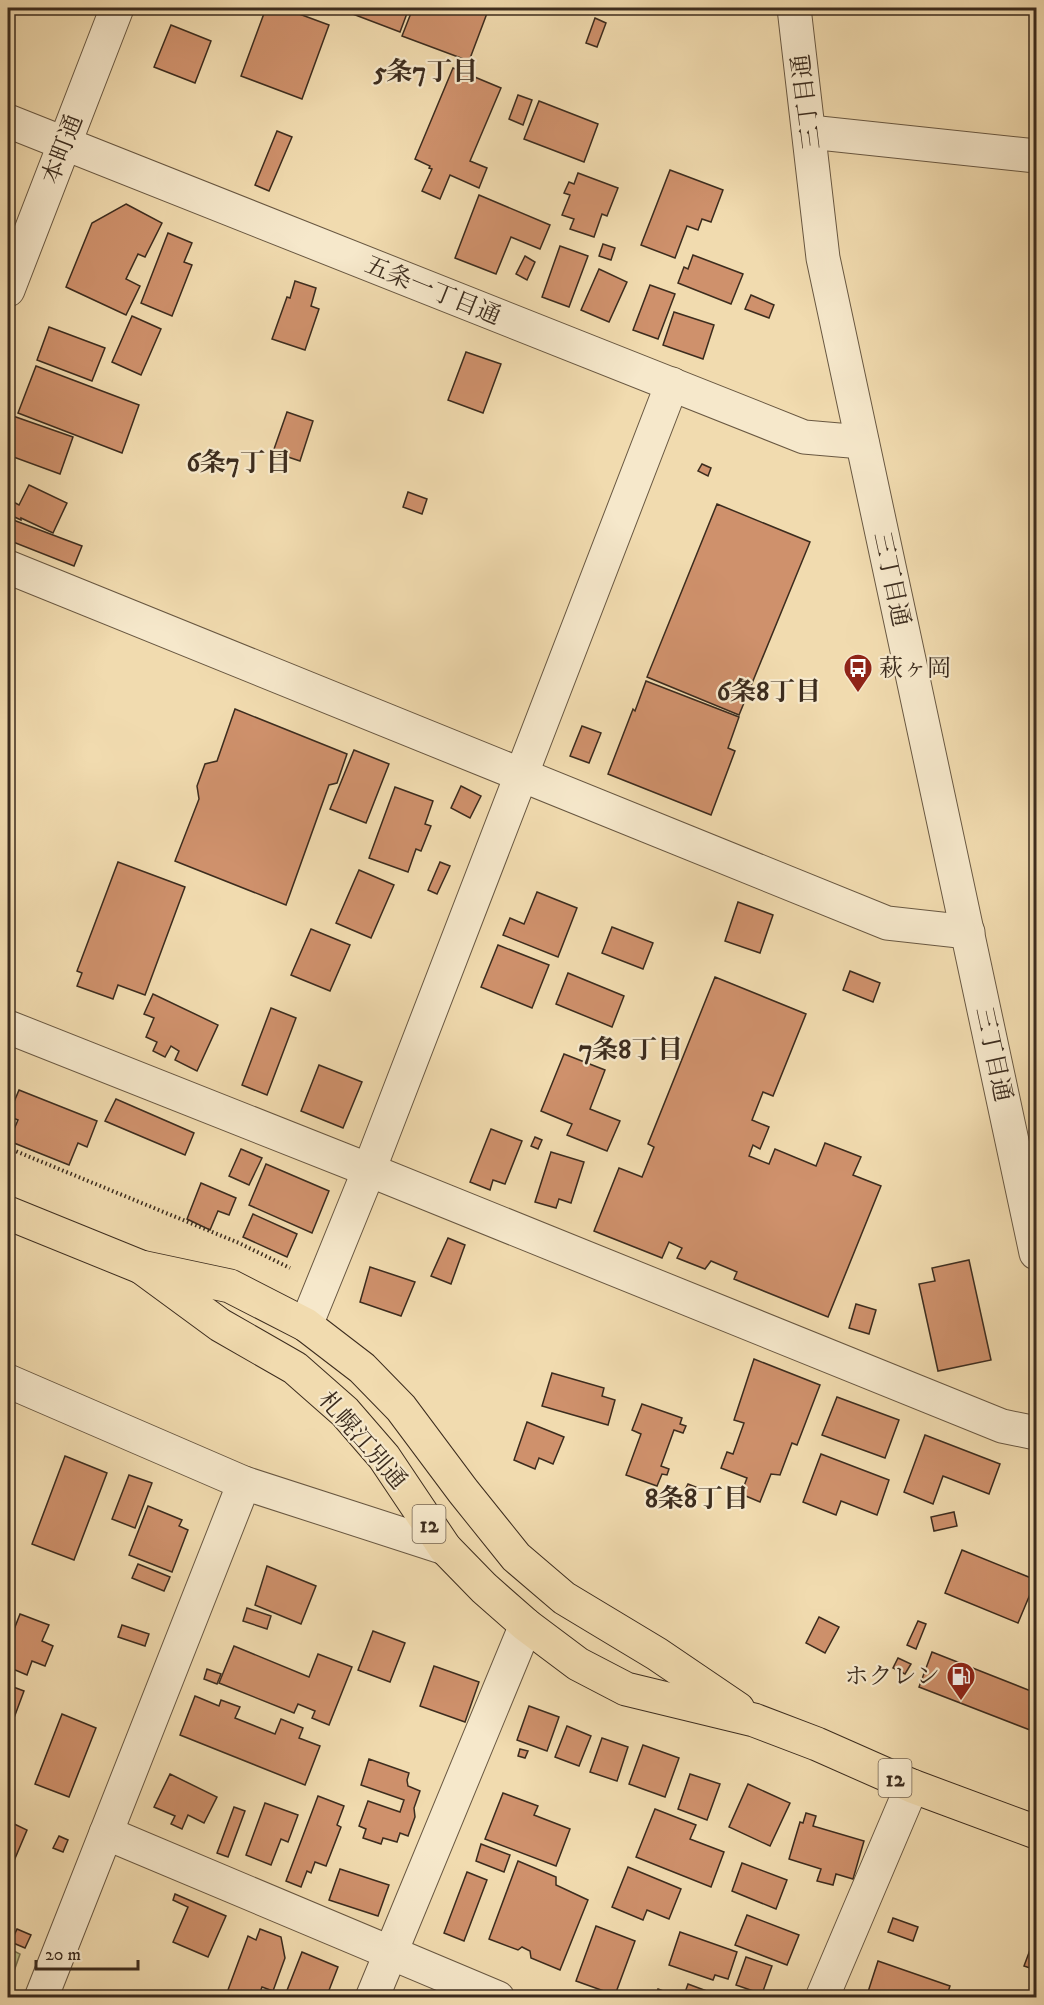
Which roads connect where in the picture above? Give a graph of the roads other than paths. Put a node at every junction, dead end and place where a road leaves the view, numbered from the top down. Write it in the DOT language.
graph roads {
  1 [pos="117,8"];
  2 [pos="794,8"];
  3 [pos="8,121"];
  4 [pos="810,132"];
  5 [pos="64,144"];
  6 [pos="1036,156"];
  7 [pos="8,290"];
  8 [pos="672,384"];
  9 [pos="862,442"];
  10 [pos="8,567"];
  11 [pos="521,776"];
  12 [pos="968,932"];
  13 [pos="8,1027"];
  14 [pos="369,1170"];
  15 [pos="8,1213"];
  16 [pos="1036,1252"];
  17 [pos="141,1268"];
  18 [pos="306,1325"];
  19 [pos="8,1381"];
  20 [pos="1036,1433"];
  21 [pos="244,1483"];
  22 [pos="445,1548"];
  23 [pos="526,1625"];
  24 [pos="754,1720"];
  25 [pos="912,1786"];
  26 [pos="1036,1832"];
  27 [pos="106,1833"];
  28 [pos="390,1953"];
  29 [pos="41,1998"];
  30 [pos="372,1998"];
  31 [pos="498,1998"];
  32 [pos="822,1998"];
  1 -- 5 [label="street, 本町通"];
  2 -- 4 [label="street, 三丁目通"];
  3 -- 5 [label="street, 五条一丁目通"];
  4 -- 6 [label="street"];
  4 -- 9 [label="street, 三丁目通"];
  5 -- 7 [label="street, 本町通"];
  5 -- 8 [label="street, 五条一丁目通"];
  8 -- 9 [label="street, 五条一丁目通"];
  8 -- 11 [label="street"];
  9 -- 12 [label="street, 三丁目通"];
  10 -- 11 [label="street"];
  11 -- 12 [label="street"];
  11 -- 14 [label="street"];
  12 -- 16 [label="street, 三丁目通"];
  13 -- 14 [label="street"];
  14 -- 18 [label="street"];
  14 -- 20 [label="street"];
  15 -- 17 [label="highway, 札幌江別通 / 12"];
  17 -- 18 [label="highway, 札幌江別通 / 12"];
  17 -- 22 [label="highway, 札幌江別通 / 12"];
  18 -- 24 [label="highway, 札幌江別通 / 12"];
  19 -- 21 [label="street"];
  21 -- 22 [label="street"];
  21 -- 27 [label="street"];
  22 -- 23 [label="highway, 札幌江別通 / 12"];
  23 -- 24 [label="highway, 札幌江別通 / 12"];
  23 -- 28 [label="street"];
  24 -- 25 [label="highway, 札幌江別通 / 12"];
  25 -- 26 [label="highway, 札幌江別通 / 12"];
  25 -- 32 [label="street"];
  27 -- 28 [label="street"];
  27 -- 29 [label="street"];
  28 -- 30 [label="street"];
  28 -- 31 [label="street"];
}
